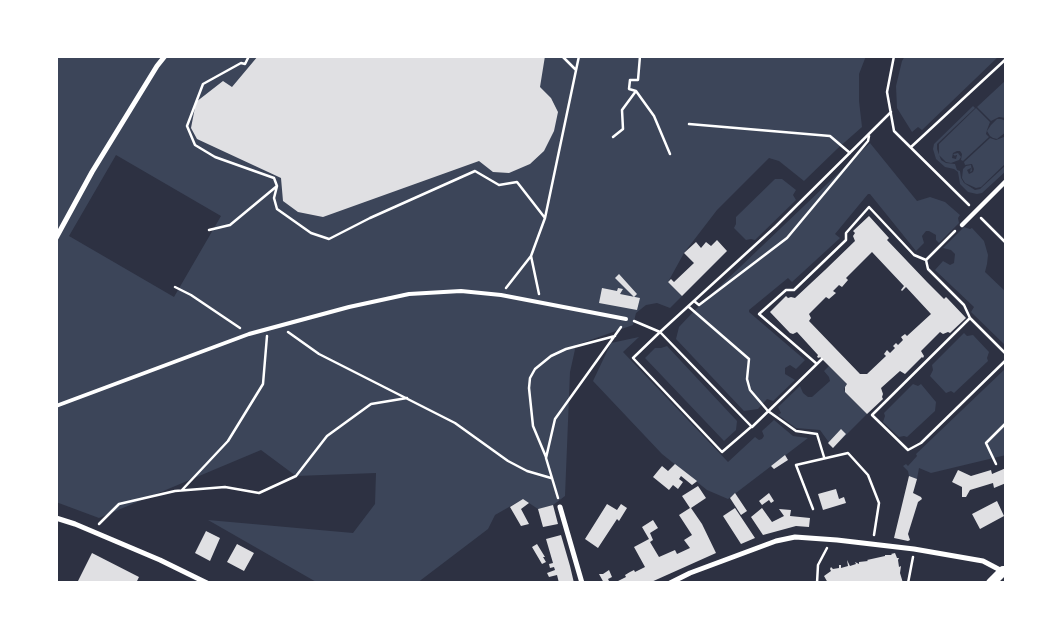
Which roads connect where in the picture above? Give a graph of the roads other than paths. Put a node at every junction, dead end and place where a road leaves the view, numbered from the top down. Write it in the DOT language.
graph roads {
  1 [pos="165,56"];
  2 [pos="1006,181"];
  3 [pos="962,225"];
  4 [pos="56,238"];
  5 [pos="626,319"];
  6 [pos="56,406"];
  7 [pos="560,507"];
  8 [pos="56,518"];
  9 [pos="1004,571"];
  10 [pos="207,583"];
  11 [pos="582,583"];
  12 [pos="670,583"];
  13 [pos="991,583"];
  1 -- 4 [label="street"];
  2 -- 3 [label="street"];
  5 -- 6 [label="lane"];
  7 -- 11 [label="street"];
  8 -- 10 [label="street"];
  9 -- 12 [label="street"];
  9 -- 13 [label="main road"];
}
